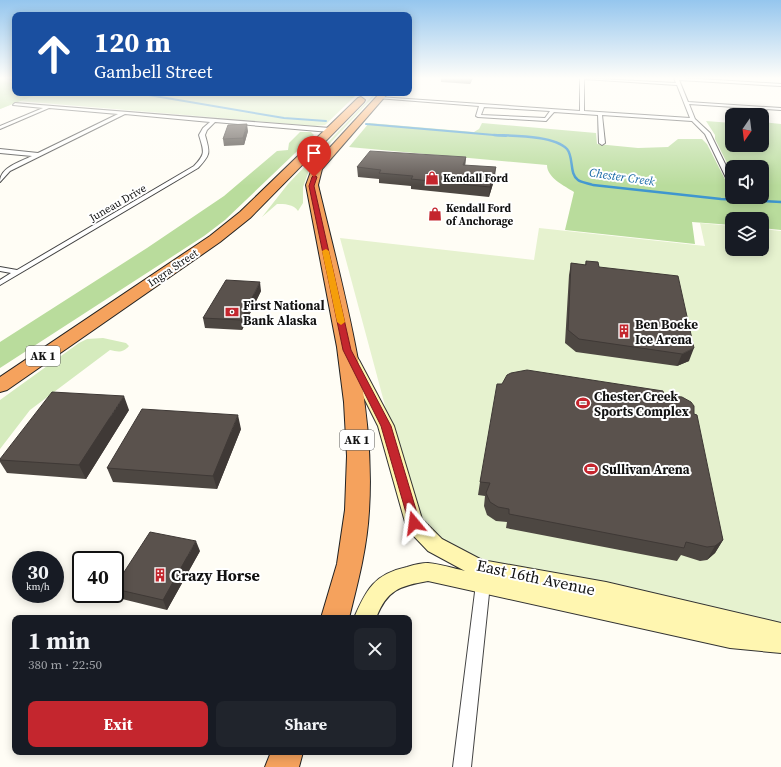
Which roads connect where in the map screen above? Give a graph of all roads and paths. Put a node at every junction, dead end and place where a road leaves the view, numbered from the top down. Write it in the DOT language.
graph roads {
  1 [pos="32,114"];
  2 [pos="123,114"];
  3 [pos="135,114"];
  4 [pos="352,114"];
  5 [pos="360,114"];
  6 [pos="479,114"];
  7 [pos="550,114"];
  8 [pos="600,114"];
  9 [pos="691,114"];
  10 [pos="214,120"];
  11 [pos="693,120"];
  12 [pos="0,128"];
  13 [pos="339,131"];
  14 [pos="602,143"];
  15 [pos="0,151"];
  16 [pos="38,155"];
  17 [pos="725,170"];
  18 [pos="0,180"];
  19 [pos="0,270"];
  20 [pos="18,272"];
  21 [pos="0,283"];
  22 [pos="347,350"];
  23 [pos="0,386"];
  24 [pos="483,584"];
  25 [pos="336,615"];
  26 [pos="366,615"];
  27 [pos="781,634"];
  28 [pos="781,642"];
  29 [pos="462,767"];
  1 -- 12 [label="street"];
  2 -- 16 [label="street"];
  3 -- 10 [label="street"];
  4 -- 13 [label="highway, AK 1"];
  5 -- 13 [label="highway, AK 1"];
  6 -- 7 [label="street"];
  8 -- 11 [label="street"];
  8 -- 14 [label="street"];
  9 -- 11 [label="street"];
  10 -- 13 [label="street"];
  10 -- 20 [label="street, Juneau Drive"];
  11 -- 17 [label="street"];
  13 -- 22 [label="highway, AK 1"];
  13 -- 23 [label="highway, Ingra Street / AK 1"];
  15 -- 16 [label="street"];
  16 -- 18 [label="street"];
  19 -- 20 [label="street"];
  20 -- 21 [label="street, Juneau Drive"];
  22 -- 25 [label="highway, AK 1"];
  22 -- 27 [label="street, East 16th Avenue"];
  24 -- 26 [label="street, East 16th Avenue"];
  24 -- 28 [label="street, East 16th Avenue"];
  24 -- 29 [label="street"];
}
